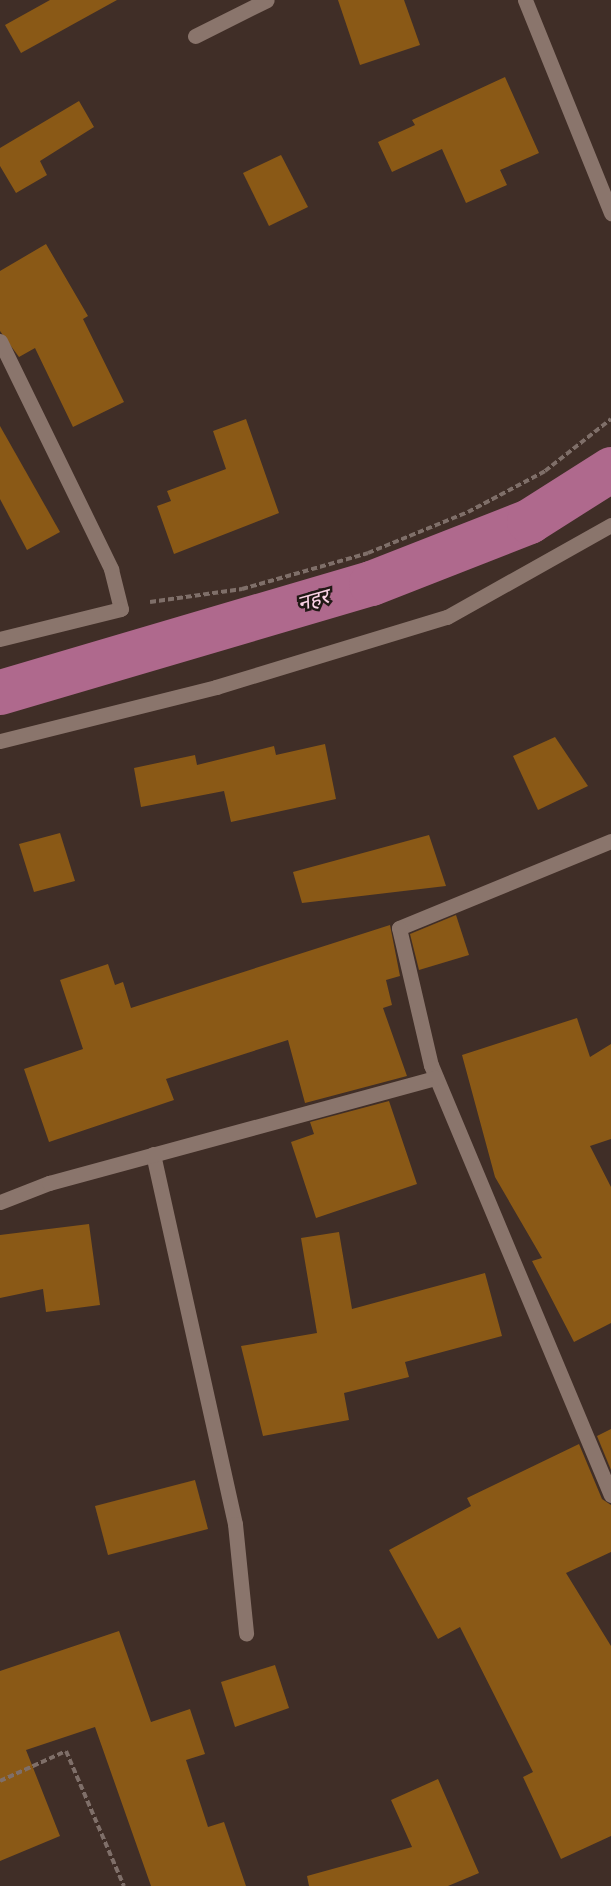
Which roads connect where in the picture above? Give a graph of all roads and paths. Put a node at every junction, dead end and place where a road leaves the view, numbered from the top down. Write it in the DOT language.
graph roads {
  1 [pos="267,0"];
  2 [pos="525,0"];
  3 [pos="195,36"];
  4 [pos="611,213"];
  5 [pos="0,341"];
  6 [pos="611,419"];
  7 [pos="611,525"];
  8 [pos="121,609"];
  9 [pos="0,639"];
  10 [pos="0,741"];
  11 [pos="611,841"];
  12 [pos="436,1078"];
  13 [pos="153,1154"];
  14 [pos="0,1202"];
  15 [pos="611,1495"];
  16 [pos="246,1633"];
  17 [pos="0,1781"];
  18 [pos="124,1886"];
  1 -- 3 [label="street"];
  2 -- 4 [label="street"];
  5 -- 8 [label="street"];
  6 -- 8 [label="path"];
  7 -- 10 [label="street"];
  8 -- 9 [label="street"];
  11 -- 12 [label="street"];
  12 -- 13 [label="street"];
  12 -- 15 [label="street"];
  13 -- 14 [label="street"];
  13 -- 16 [label="street"];
  17 -- 18 [label="path"];
}
